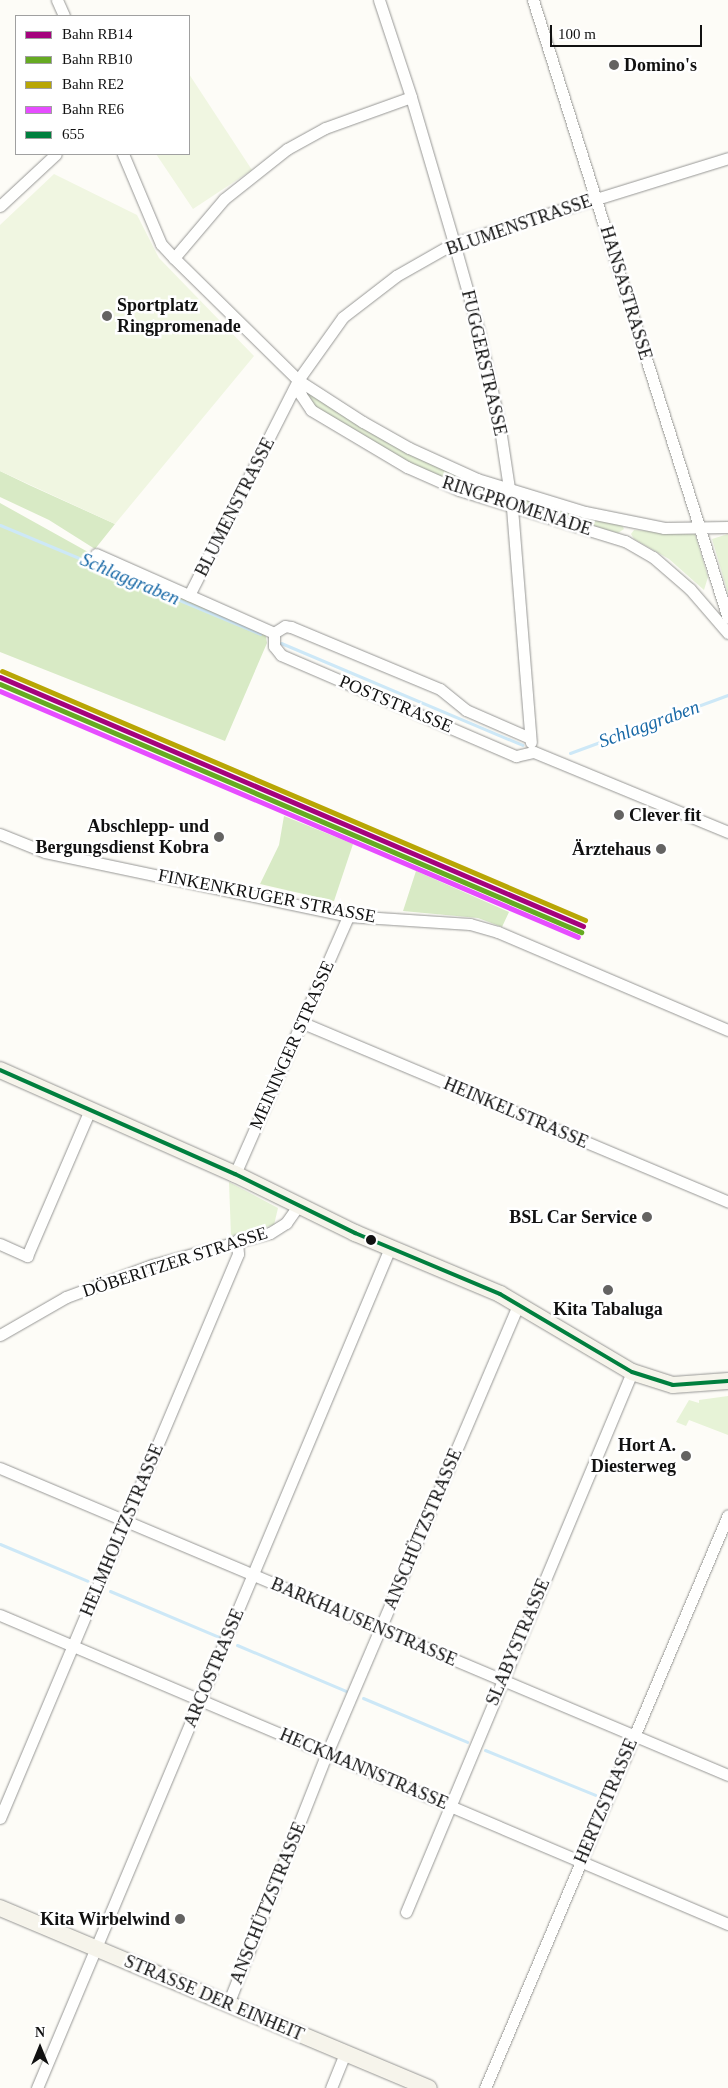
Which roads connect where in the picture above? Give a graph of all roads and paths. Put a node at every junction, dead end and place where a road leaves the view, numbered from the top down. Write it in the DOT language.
graph roads {
  1 [pos="56,0"];
  2 [pos="379,0"];
  3 [pos="533,0"];
  4 [pos="64,15"];
  5 [pos="411,96"];
  6 [pos="55,155"];
  7 [pos="123,155"];
  8 [pos="728,158"];
  9 [pos="596,199"];
  10 [pos="0,206"];
  11 [pos="454,243"];
  12 [pos="174,258"];
  13 [pos="298,380"];
  14 [pos="510,488"];
  15 [pos="512,508"];
  16 [pos="626,520"];
  17 [pos="728,527"];
  18 [pos="700,529"];
  19 [pos="625,541"];
  20 [pos="96,554"];
  21 [pos="191,591"];
  22 [pos="728,618"];
  23 [pos="274,633"];
  24 [pos="728,633"];
  25 [pos="530,738"];
  26 [pos="534,752"];
  27 [pos="728,832"];
  28 [pos="0,834"];
  29 [pos="348,916"];
  30 [pos="303,1023"];
  31 [pos="728,1030"];
  32 [pos="0,1070"];
  33 [pos="90,1110"];
  34 [pos="235,1174"];
  35 [pos="728,1202"];
  36 [pos="298,1206"];
  37 [pos="237,1240"];
  38 [pos="0,1244"];
  39 [pos="390,1248"];
  40 [pos="518,1304"];
  41 [pos="0,1335"];
  42 [pos="632,1372"];
  43 [pos="728,1381"];
  44 [pos="0,1468"];
  45 [pos="728,1515"];
  46 [pos="128,1522"];
  47 [pos="254,1576"];
  48 [pos="0,1615"];
  49 [pos="380,1630"];
  50 [pos="72,1645"];
  51 [pos="502,1681"];
  52 [pos="200,1700"];
  53 [pos="633,1736"];
  54 [pos="327,1753"];
  55 [pos="728,1775"];
  56 [pos="449,1805"];
  57 [pos="0,1818"];
  58 [pos="580,1862"];
  59 [pos="0,1908"];
  60 [pos="406,1912"];
  61 [pos="728,1924"];
  62 [pos="97,1948"];
  63 [pos="228,2004"];
  64 [pos="345,2053"];
  65 [pos="37,2088"];
  66 [pos="331,2088"];
  67 [pos="429,2088"];
  68 [pos="485,2088"];
  1 -- 4 [label="street"];
  2 -- 5 [label="street, FUGGERSTRASSE"];
  3 -- 9 [label="street, HANSASTRASSE"];
  5 -- 11 [label="street, FUGGERSTRASSE"];
  5 -- 12 [label="street"];
  6 -- 10 [label="street"];
  7 -- 12 [label="street, RINGPROMENADE"];
  8 -- 9 [label="street, BLUMENSTRASSE"];
  9 -- 11 [label="street, BLUMENSTRASSE"];
  9 -- 18 [label="street, HANSASTRASSE"];
  11 -- 13 [label="street, BLUMENSTRASSE"];
  11 -- 14 [label="street, FUGGERSTRASSE"];
  12 -- 13 [label="street, RINGPROMENADE"];
  13 -- 14 [label="street, RINGPROMENADE"];
  13 -- 15 [label="street, RINGPROMENADE"];
  13 -- 21 [label="street, BLUMENSTRASSE"];
  14 -- 15 [label="street, FUGGERSTRASSE"];
  14 -- 16 [label="street, RINGPROMENADE"];
  15 -- 19 [label="street, RINGPROMENADE"];
  15 -- 25 [label="street, FUGGERSTRASSE"];
  16 -- 18 [label="street, RINGPROMENADE"];
  16 -- 19 [label="street"];
  17 -- 18 [label="street, RINGPROMENADE"];
  18 -- 22 [label="street, HANSASTRASSE"];
  19 -- 24 [label="street, RINGPROMENADE"];
  20 -- 21 [label="street"];
  21 -- 23 [label="street"];
  23 -- 25 [label="street, POSTSTRASSE"];
  23 -- 26 [label="street, POSTSTRASSE"];
  25 -- 26 [label="street"];
  26 -- 27 [label="street, POSTSTRASSE"];
  28 -- 29 [label="street, FINKENKRUGER STRASSE"];
  29 -- 30 [label="street, MEININGER STRASSE"];
  29 -- 31 [label="street, FINKENKRUGER STRASSE"];
  30 -- 34 [label="street, MEININGER STRASSE"];
  30 -- 35 [label="street, HEINKELSTRASSE"];
  32 -- 33 [label="street"];
  33 -- 34 [label="street"];
  33 -- 38 [label="street"];
  34 -- 36 [label="street"];
  36 -- 37 [label="street, DÖBERITZER STRASSE"];
  36 -- 39 [label="street"];
  37 -- 41 [label="street, DÖBERITZER STRASSE"];
  37 -- 46 [label="street, HELMHOLTZSTRASSE"];
  39 -- 40 [label="street"];
  39 -- 47 [label="street, ARCOSTRASSE"];
  40 -- 42 [label="street"];
  40 -- 49 [label="street, ANSCHÜTZSTRASSE"];
  42 -- 43 [label="street"];
  42 -- 51 [label="street, SLABYSTRASSE"];
  44 -- 46 [label="street, BARKHAUSENSTRASSE"];
  45 -- 53 [label="street, HERTZSTRASSE"];
  46 -- 47 [label="street, BARKHAUSENSTRASSE"];
  46 -- 50 [label="street, HELMHOLTZSTRASSE"];
  47 -- 49 [label="street, BARKHAUSENSTRASSE"];
  47 -- 52 [label="street, ARCOSTRASSE"];
  48 -- 50 [label="street, HECKMANNSTRASSE"];
  49 -- 51 [label="street, BARKHAUSENSTRASSE"];
  49 -- 54 [label="street, ANSCHÜTZSTRASSE"];
  50 -- 52 [label="street, HECKMANNSTRASSE"];
  50 -- 57 [label="street, HELMHOLTZSTRASSE"];
  51 -- 53 [label="street, BARKHAUSENSTRASSE"];
  51 -- 56 [label="street, SLABYSTRASSE"];
  52 -- 54 [label="street, HECKMANNSTRASSE"];
  52 -- 62 [label="street, ARCOSTRASSE"];
  53 -- 55 [label="street, BARKHAUSENSTRASSE"];
  53 -- 58 [label="street, HERTZSTRASSE"];
  54 -- 56 [label="street, HECKMANNSTRASSE"];
  54 -- 63 [label="street, ANSCHÜTZSTRASSE"];
  56 -- 58 [label="street, HECKMANNSTRASSE"];
  56 -- 60 [label="street, SLABYSTRASSE"];
  58 -- 61 [label="street, HECKMANNSTRASSE"];
  58 -- 68 [label="street, HERTZSTRASSE"];
  59 -- 62 [label="street, STRASSE DER EINHEIT"];
  62 -- 63 [label="street, STRASSE DER EINHEIT"];
  62 -- 65 [label="street, ARCOSTRASSE"];
  63 -- 64 [label="street, STRASSE DER EINHEIT"];
  64 -- 66 [label="street"];
  64 -- 67 [label="street, STRASSE DER EINHEIT"];
}
